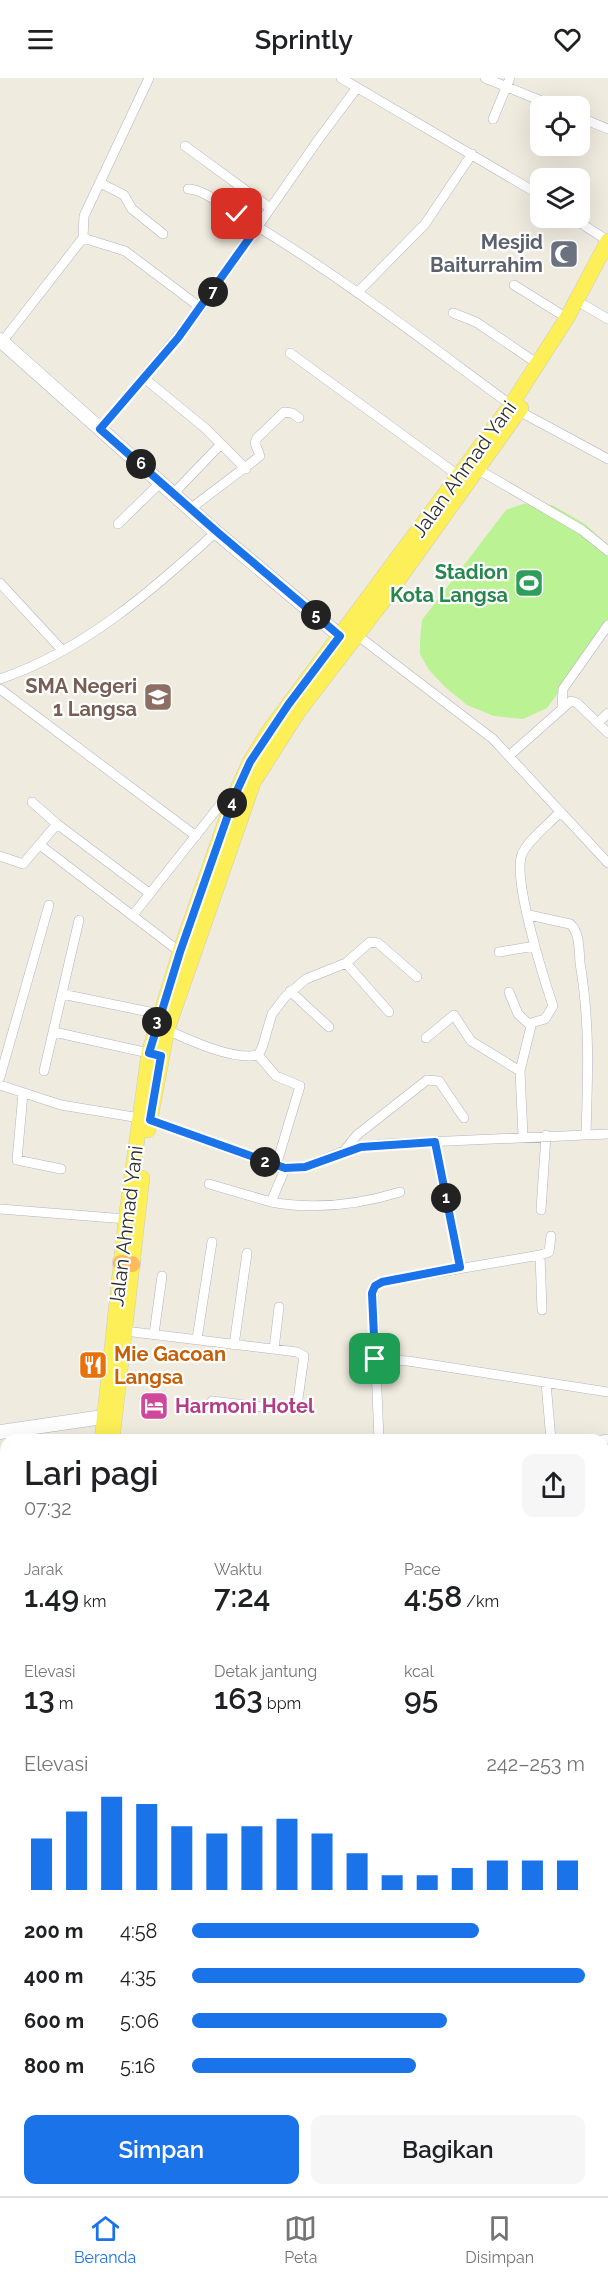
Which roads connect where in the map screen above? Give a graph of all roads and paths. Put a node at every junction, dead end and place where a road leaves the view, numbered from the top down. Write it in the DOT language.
graph roads {
  1 [pos="149,78"];
  2 [pos="341,78"];
  3 [pos="484,78"];
  4 [pos="508,82"];
  5 [pos="356,89"];
  6 [pos="535,96"];
  7 [pos="493,119"];
  8 [pos="590,122"];
  9 [pos="608,129"];
  10 [pos="185,146"];
  11 [pos="472,154"];
  12 [pos="100,183"];
  13 [pos="188,189"];
  14 [pos="530,189"];
  15 [pos="270,208"];
  16 [pos="258,226"];
  17 [pos="588,228"];
  18 [pos="163,234"];
  19 [pos="83,238"];
  20 [pos="608,241"];
  21 [pos="608,261"];
  22 [pos="514,285"];
  23 [pos="358,292"];
  24 [pos="584,305"];
  25 [pos="201,308"];
  26 [pos="453,313"];
  27 [pos="567,318"];
  28 [pos="608,319"];
  29 [pos="1,341"];
  30 [pos="290,353"];
  31 [pos="538,364"];
  32 [pos="144,378"];
  33 [pos="515,408"];
  34 [pos="299,418"];
  35 [pos="100,429"];
  36 [pos="221,444"];
  37 [pos="608,459"];
  38 [pos="246,469"];
  39 [pos="479,470"];
  40 [pos="459,476"];
  41 [pos="161,482"];
  42 [pos="174,493"];
  43 [pos="190,509"];
  44 [pos="118,524"];
  45 [pos="216,531"];
  46 [pos="608,551"];
  47 [pos="0,583"];
  48 [pos="608,625"];
  49 [pos="340,636"];
  50 [pos="357,636"];
  51 [pos="62,650"];
  52 [pos="0,679"];
  53 [pos="0,689"];
  54 [pos="562,708"];
  55 [pos="608,713"];
  56 [pos="598,723"];
  57 [pos="608,733"];
  58 [pos="510,755"];
  59 [pos="235,795"];
  60 [pos="32,802"];
  61 [pos="559,813"];
  62 [pos="57,824"];
  63 [pos="196,836"];
  64 [pos="40,845"];
  65 [pos="0,856"];
  66 [pos="608,862"];
  67 [pos="149,893"];
  68 [pos="49,905"];
  69 [pos="133,915"];
  70 [pos="529,915"];
  71 [pos="79,920"];
  72 [pos="535,946"];
  73 [pos="180,952"];
  74 [pos="499,952"];
  75 [pos="346,963"];
  76 [pos="417,976"];
  77 [pos="290,991"];
  78 [pos="509,992"];
  79 [pos="62,994"];
  80 [pos="389,1012"];
  81 [pos="159,1014"];
  82 [pos="531,1023"];
  83 [pos="329,1027"];
  84 [pos="167,1030"];
  85 [pos="54,1032"];
  86 [pos="426,1038"];
  87 [pos="155,1054"];
  88 [pos="258,1055"];
  89 [pos="44,1071"];
  90 [pos="520,1071"];
  91 [pos="0,1077"];
  92 [pos="0,1085"];
  93 [pos="23,1094"];
  94 [pos="464,1118"];
  95 [pos="145,1119"];
  96 [pos="586,1133"];
  97 [pos="608,1134"];
  98 [pos="546,1135"];
  99 [pos="523,1136"];
  100 [pos="435,1142"];
  101 [pos="344,1151"];
  102 [pos="280,1167"];
  103 [pos="61,1169"];
  104 [pos="209,1184"];
  105 [pos="400,1192"];
  106 [pos="271,1202"];
  107 [pos="0,1209"];
  108 [pos="542,1210"];
  109 [pos="126,1219"];
  110 [pos="551,1236"];
  111 [pos="212,1242"];
  112 [pos="247,1253"];
  113 [pos="540,1255"];
  114 [pos="127,1264"];
  115 [pos="460,1267"];
  116 [pos="162,1276"];
  117 [pos="279,1307"];
  118 [pos="542,1310"];
  119 [pos="125,1331"];
  120 [pos="154,1334"];
  121 [pos="198,1339"];
  122 [pos="234,1345"];
  123 [pos="274,1349"];
  124 [pos="375,1359"];
  125 [pos="546,1383"];
  126 [pos="608,1392"];
  127 [pos="212,1401"];
  128 [pos="103,1417"];
  129 [pos="0,1432"];
  130 [pos="102,1434"];
  131 [pos="113,1434"];
  132 [pos="379,1434"];
  133 [pos="550,1434"];
  1 -- 12 [label="street"];
  2 -- 5 [label="street"];
  3 -- 4 [label="street"];
  4 -- 6 [label="street"];
  4 -- 7 [label="street"];
  5 -- 11 [label="street"];
  5 -- 15 [label="street"];
  8 -- 9 [label="street"];
  10 -- 15 [label="street"];
  11 -- 14 [label="street"];
  11 -- 23 [label="street"];
  12 -- 18 [label="street"];
  12 -- 19 [label="street"];
  13 -- 16 [label="street"];
  15 -- 16 [label="street"];
  16 -- 23 [label="street"];
  16 -- 25 [label="street"];
  17 -- 20 [label="street"];
  19 -- 25 [label="street"];
  19 -- 29 [label="street"];
  20 -- 27 [label="main road, Jalan Ahmad Yani"];
  21 -- 24 [label="main road"];
  22 -- 27 [label="street"];
  23 -- 33 [label="street"];
  24 -- 28 [label="street"];
  24 -- 33 [label="main road"];
  25 -- 32 [label="street"];
  26 -- 31 [label="street"];
  27 -- 31 [label="main road, Jalan Ahmad Yani"];
  29 -- 35 [label="street"];
  30 -- 40 [label="street"];
  31 -- 33 [label="main road, Jalan Ahmad Yani"];
  32 -- 35 [label="street"];
  32 -- 36 [label="street"];
  33 -- 37 [label="street"];
  33 -- 39 [label="main road"];
  33 -- 40 [label="main road, Jalan Ahmad Yani"];
  34 -- 38 [label="street"];
  35 -- 41 [label="street"];
  36 -- 38 [label="street"];
  36 -- 42 [label="street"];
  38 -- 43 [label="street"];
  39 -- 46 [label="street"];
  39 -- 50 [label="main road"];
  40 -- 49 [label="main road, Jalan Ahmad Yani"];
  41 -- 42 [label="street"];
  41 -- 44 [label="street"];
  42 -- 43 [label="street"];
  43 -- 45 [label="street"];
  45 -- 49 [label="street"];
  45 -- 51 [label="street"];
  47 -- 51 [label="street"];
  48 -- 54 [label="street"];
  49 -- 59 [label="main road, Jalan Ahmad Yani"];
  50 -- 58 [label="street"];
  50 -- 84 [label="main road"];
  51 -- 52 [label="street"];
  53 -- 63 [label="street"];
  54 -- 56 [label="street"];
  54 -- 58 [label="street"];
  55 -- 56 [label="street"];
  56 -- 57 [label="street"];
  58 -- 61 [label="street"];
  59 -- 63 [label="street"];
  59 -- 73 [label="main road, Jalan Ahmad Yani"];
  60 -- 62 [label="street"];
  61 -- 66 [label="street"];
  61 -- 70 [label="street"];
  62 -- 64 [label="street"];
  62 -- 67 [label="street"];
  63 -- 67 [label="street"];
  64 -- 65 [label="street"];
  64 -- 69 [label="street"];
  67 -- 69 [label="street"];
  68 -- 91 [label="street"];
  69 -- 73 [label="street"];
  70 -- 72 [label="street"];
  70 -- 96 [label="street"];
  71 -- 79 [label="street"];
  72 -- 74 [label="street"];
  72 -- 82 [label="street"];
  73 -- 81 [label="main road, Jalan Ahmad Yani"];
  75 -- 76 [label="street"];
  75 -- 77 [label="street"];
  75 -- 80 [label="street"];
  77 -- 83 [label="street"];
  77 -- 88 [label="street"];
  78 -- 82 [label="street"];
  79 -- 81 [label="street"];
  79 -- 85 [label="street"];
  81 -- 87 [label="main road, Jalan Ahmad Yani"];
  82 -- 90 [label="street"];
  84 -- 87 [label="main road"];
  84 -- 88 [label="street"];
  85 -- 87 [label="street"];
  85 -- 89 [label="street"];
  86 -- 90 [label="street"];
  87 -- 95 [label="main road, Jalan Ahmad Yani"];
  88 -- 102 [label="street"];
  90 -- 99 [label="street"];
  92 -- 93 [label="street"];
  93 -- 95 [label="street"];
  93 -- 103 [label="street"];
  94 -- 101 [label="street"];
  95 -- 102 [label="street"];
  95 -- 109 [label="main road, Jalan Ahmad Yani"];
  95 -- 114 [label="main road"];
  96 -- 97 [label="street"];
  96 -- 98 [label="street"];
  98 -- 99 [label="street"];
  98 -- 108 [label="street"];
  99 -- 100 [label="street"];
  100 -- 101 [label="street"];
  100 -- 115 [label="street"];
  101 -- 102 [label="street"];
  102 -- 106 [label="street"];
  104 -- 106 [label="street"];
  105 -- 106 [label="street"];
  107 -- 109 [label="street"];
  109 -- 114 [label="main road, Jalan Ahmad Yani"];
  110 -- 113 [label="street"];
  111 -- 121 [label="street"];
  112 -- 122 [label="street"];
  113 -- 115 [label="street"];
  113 -- 118 [label="street"];
  114 -- 119 [label="main road"];
  114 -- 128 [label="main road, Jalan Ahmad Yani"];
  115 -- 124 [label="street"];
  116 -- 120 [label="street"];
  117 -- 123 [label="street"];
  119 -- 120 [label="street"];
  119 -- 131 [label="main road"];
  120 -- 121 [label="street"];
  121 -- 122 [label="street"];
  122 -- 123 [label="street"];
  123 -- 127 [label="street"];
  124 -- 125 [label="street"];
  124 -- 132 [label="street"];
  125 -- 126 [label="street"];
  125 -- 133 [label="street"];
  128 -- 129 [label="street"];
  128 -- 130 [label="main road, Jalan Ahmad Yani"];
}
